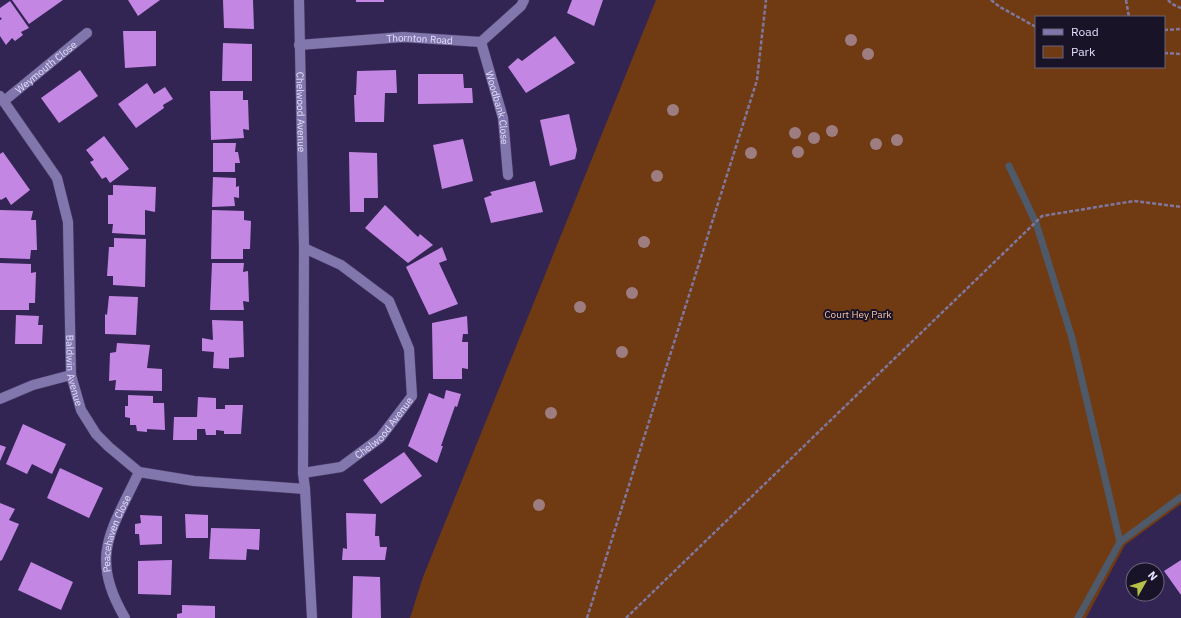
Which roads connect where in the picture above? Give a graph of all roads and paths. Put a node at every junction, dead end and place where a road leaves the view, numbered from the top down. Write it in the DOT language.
graph roads {
  1 [pos="299,0"];
  2 [pos="524,0"];
  3 [pos="766,0"];
  4 [pos="991,0"];
  5 [pos="1126,0"];
  6 [pos="1168,0"];
  7 [pos="1181,8"];
  8 [pos="1129,16"];
  9 [pos="1035,26"];
  10 [pos="1181,29"];
  11 [pos="1165,30"];
  12 [pos="87,33"];
  13 [pos="481,42"];
  14 [pos="299,45"];
  15 [pos="1165,53"];
  16 [pos="1181,54"];
  17 [pos="2,98"];
  18 [pos="508,175"];
  19 [pos="1181,207"];
  20 [pos="304,248"];
  21 [pos="71,375"];
  22 [pos="0,399"];
  23 [pos="139,472"];
  24 [pos="302,473"];
  25 [pos="305,489"];
  26 [pos="125,618"];
  27 [pos="312,618"];
  28 [pos="587,618"];
  29 [pos="626,618"];
  1 -- 14 [label="street, Chelwood Avenue"];
  2 -- 13 [label="street"];
  3 -- 28 [label="path"];
  4 -- 9 [label="path"];
  5 -- 8 [label="path"];
  6 -- 7 [label="path"];
  10 -- 11 [label="path"];
  12 -- 17 [label="street, Weymouth Close"];
  13 -- 14 [label="street, Thornton Road"];
  13 -- 18 [label="street, Woodbank Close"];
  14 -- 20 [label="street, Chelwood Avenue"];
  15 -- 16 [label="path"];
  17 -- 21 [label="street, Baldwin Avenue"];
  19 -- 29 [label="path"];
  20 -- 24 [label="street, Chelwood Avenue"];
  20 -- 24 [label="street, Chelwood Avenue"];
  21 -- 22 [label="street"];
  21 -- 23 [label="street, Baldwin Avenue"];
  23 -- 25 [label="street"];
  23 -- 26 [label="street, Peacehaven Close"];
  24 -- 25 [label="street, Chelwood Avenue"];
  25 -- 27 [label="street, Chelwood Avenue"];
}
